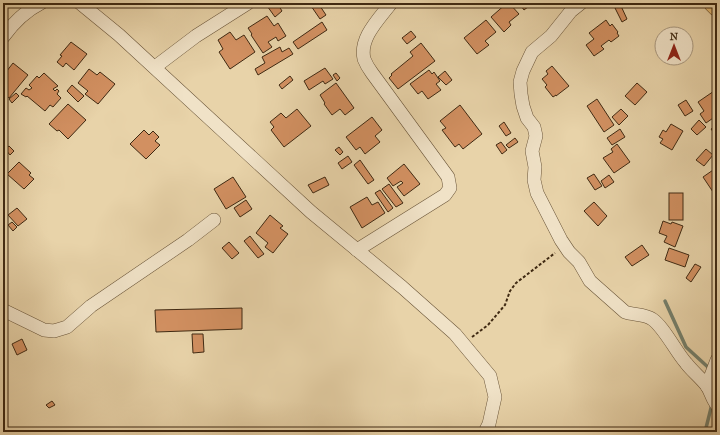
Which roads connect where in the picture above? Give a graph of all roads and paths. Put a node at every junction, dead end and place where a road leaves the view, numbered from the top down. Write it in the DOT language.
graph roads {
  1 [pos="41,3"];
  2 [pos="80,3"];
  3 [pos="248,3"];
  4 [pos="390,3"];
  5 [pos="712,3"];
  6 [pos="572,6"];
  7 [pos="717,8"];
  8 [pos="3,37"];
  9 [pos="155,67"];
  10 [pos="214,220"];
  11 [pos="564,245"];
  12 [pos="357,250"];
  13 [pos="3,310"];
  14 [pos="463,343"];
  15 [pos="717,360"];
  16 [pos="707,386"];
  17 [pos="717,405"];
  18 [pos="485,432"];
  1 -- 8 [label="street"];
  2 -- 9 [label="street"];
  3 -- 9 [label="street"];
  4 -- 12 [label="street"];
  5 -- 7 [label="main road"];
  6 -- 11 [label="street"];
  9 -- 12 [label="street"];
  10 -- 13 [label="street"];
  11 -- 14 [label="path"];
  11 -- 16 [label="street"];
  12 -- 14 [label="street"];
  14 -- 18 [label="street"];
  15 -- 16 [label="street"];
  16 -- 17 [label="street"];
}
